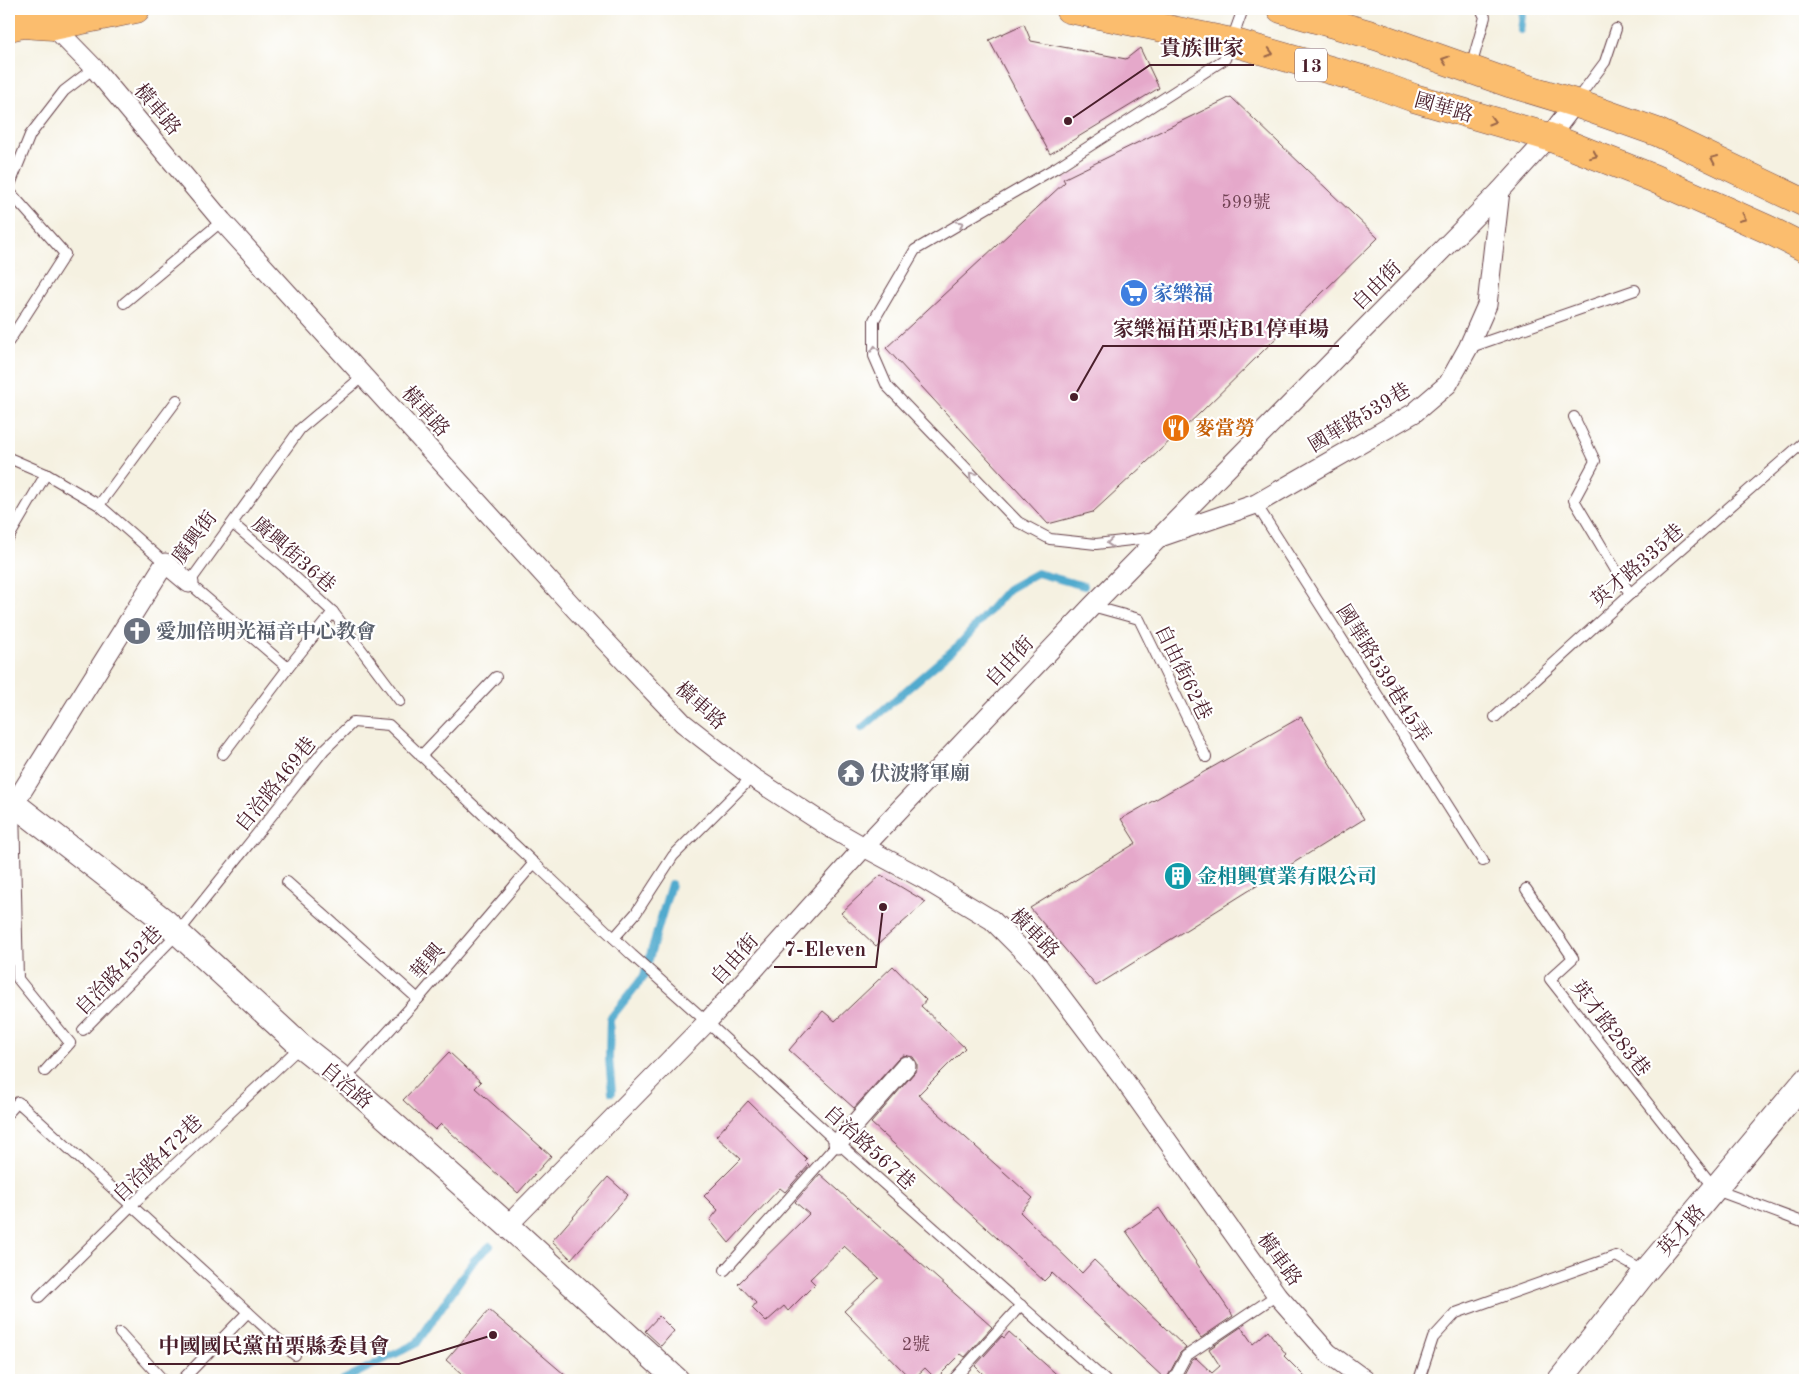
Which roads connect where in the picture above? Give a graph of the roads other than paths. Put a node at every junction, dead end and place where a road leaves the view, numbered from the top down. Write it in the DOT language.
graph roads {
  1 [pos="136,9"];
  2 [pos="1068,9"];
  3 [pos="1243,9"];
  4 [pos="1281,9"];
  5 [pos="1480,9"];
  6 [pos="48,17"];
  7 [pos="9,27"];
  8 [pos="1616,29"];
  9 [pos="1232,42"];
  10 [pos="94,68"];
  11 [pos="1471,69"];
  12 [pos="1575,103"];
  13 [pos="1548,137"];
  14 [pos="9,187"];
  15 [pos="1500,191"];
  16 [pos="9,192"];
  17 [pos="1805,202"];
  18 [pos="222,221"];
  19 [pos="1805,248"];
  20 [pos="1635,290"];
  21 [pos="124,303"];
  22 [pos="9,341"];
  23 [pos="1468,348"];
  24 [pos="363,376"];
  25 [pos="177,400"];
  26 [pos="1574,417"];
  27 [pos="1805,441"];
  28 [pos="9,458"];
  29 [pos="46,474"];
  30 [pos="1256,504"];
  31 [pos="99,506"];
  32 [pos="232,524"];
  33 [pos="9,537"];
  34 [pos="1158,537"];
  35 [pos="165,563"];
  36 [pos="189,583"];
  37 [pos="1630,594"];
  38 [pos="1092,606"];
  39 [pos="332,612"];
  40 [pos="288,668"];
  41 [pos="496,678"];
  42 [pos="400,701"];
  43 [pos="1495,717"];
  44 [pos="223,754"];
  45 [pos="421,756"];
  46 [pos="1206,757"];
  47 [pos="752,777"];
  48 [pos="11,802"];
  49 [pos="864,847"];
  50 [pos="1483,861"];
  51 [pos="534,863"];
  52 [pos="287,882"];
  53 [pos="1526,889"];
  54 [pos="178,934"];
  55 [pos="614,938"];
  56 [pos="418,999"];
  57 [pos="707,1022"];
  58 [pos="83,1030"];
  59 [pos="301,1046"];
  60 [pos="906,1066"];
  61 [pos="45,1071"];
  62 [pos="344,1080"];
  63 [pos="1805,1081"];
  64 [pos="9,1112"];
  65 [pos="838,1143"];
  66 [pos="1716,1190"];
  67 [pos="133,1205"];
  68 [pos="507,1223"];
  69 [pos="1805,1223"];
  70 [pos="725,1270"];
  71 [pos="1645,1272"];
  72 [pos="1277,1295"];
  73 [pos="39,1297"];
  74 [pos="1021,1305"];
  75 [pos="248,1312"];
  76 [pos="120,1333"];
  77 [pos="295,1354"];
  78 [pos="163,1380"];
  79 [pos="182,1380"];
  80 [pos="676,1380"];
  81 [pos="953,1380"];
  82 [pos="1105,1380"];
  83 [pos="1173,1380"];
  84 [pos="1365,1380"];
  85 [pos="1419,1380"];
  86 [pos="1560,1380"];
  1 -- 6 [label="main road"];
  2 -- 9 [label="main road, 國華路 / 13"];
  3 -- 9 [label="lane"];
  11 -- 4 [label="main road, 13, one-way"];
  5 -- 11 [label="lane"];
  6 -- 7 [label="main road"];
  6 -- 10 [label="street, 橫車路"];
  8 -- 12 [label="lane"];
  9 -- 13 [label="main road, 國華路 / 13, one-way"];
  34 -- 9 [label="lane, one-way"];
  10 -- 14 [label="lane"];
  10 -- 18 [label="street, 橫車路"];
  11 -- 12 [label="main road, 13"];
  12 -- 13 [label="street, 自由街"];
  17 -- 12 [label="main road, 13, one-way"];
  13 -- 15 [label="street, 自由街"];
  13 -- 19 [label="main road, 國華路 / 13, one-way"];
  15 -- 23 [label="street, 國華路539巷"];
  15 -- 34 [label="street, 自由街"];
  16 -- 22 [label="lane"];
  18 -- 21 [label="lane"];
  18 -- 24 [label="street, 橫車路"];
  20 -- 23 [label="lane"];
  23 -- 30 [label="street, 國華路539巷"];
  24 -- 32 [label="lane, 廣興街"];
  24 -- 47 [label="street, 橫車路"];
  25 -- 31 [label="lane"];
  26 -- 37 [label="lane"];
  27 -- 37 [label="lane, 英才路335巷"];
  28 -- 29 [label="lane"];
  29 -- 31 [label="lane"];
  29 -- 33 [label="lane"];
  30 -- 34 [label="street, 國華路539巷"];
  30 -- 50 [label="lane, 國華路539巷45弄"];
  31 -- 35 [label="lane"];
  32 -- 36 [label="lane, 廣興街"];
  32 -- 39 [label="lane, 廣興街36巷"];
  34 -- 38 [label="street, 自由街"];
  35 -- 36 [label="street, 廣興街"];
  35 -- 48 [label="street, 廣興街"];
  36 -- 40 [label="lane"];
  37 -- 43 [label="lane, 英才路335巷"];
  38 -- 46 [label="lane, 自由街62巷"];
  38 -- 49 [label="street, 自由街"];
  39 -- 40 [label="lane, 廣興街36巷"];
  39 -- 42 [label="lane, 廣興街36巷"];
  40 -- 44 [label="lane, 廣興街36巷"];
  41 -- 45 [label="lane"];
  45 -- 51 [label="lane"];
  45 -- 54 [label="lane, 自治路469巷"];
  47 -- 49 [label="street, 橫車路"];
  47 -- 55 [label="lane"];
  48 -- 54 [label="street, 自治路"];
  48 -- 61 [label="lane, 自治路452巷"];
  49 -- 57 [label="street, 自由街"];
  49 -- 72 [label="street, 橫車路"];
  51 -- 55 [label="lane"];
  51 -- 56 [label="lane, 華興"];
  52 -- 56 [label="lane"];
  53 -- 66 [label="lane, 英才路283巷"];
  54 -- 58 [label="lane, 自治路452巷"];
  54 -- 59 [label="street, 自治路"];
  55 -- 57 [label="lane, 自治路567巷"];
  56 -- 62 [label="lane, 華興"];
  57 -- 65 [label="lane, 自治路567巷"];
  57 -- 68 [label="street, 自由街"];
  59 -- 62 [label="street, 自治路"];
  59 -- 67 [label="lane, 自治路472巷"];
  60 -- 65 [label="street"];
  62 -- 68 [label="street, 自治路"];
  63 -- 66 [label="street, 英才路"];
  64 -- 67 [label="lane"];
  65 -- 70 [label="lane"];
  65 -- 74 [label="lane, 自治路567巷"];
  66 -- 69 [label="lane"];
  66 -- 71 [label="street, 英才路"];
  67 -- 73 [label="lane, 自治路472巷"];
  67 -- 75 [label="lane"];
  68 -- 80 [label="street, 自治路"];
  71 -- 85 [label="lane"];
  71 -- 86 [label="street, 英才路"];
  72 -- 83 [label="lane"];
  72 -- 84 [label="street, 橫車路"];
  74 -- 81 [label="lane"];
  74 -- 82 [label="lane, 自治路567巷"];
  75 -- 77 [label="lane"];
  75 -- 79 [label="lane"];
  76 -- 78 [label="lane"];
}
